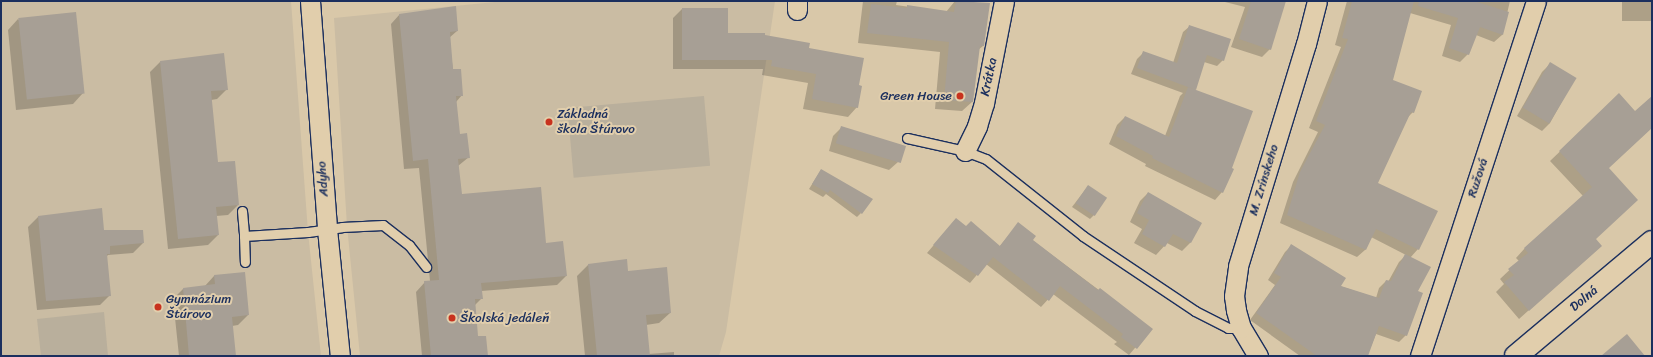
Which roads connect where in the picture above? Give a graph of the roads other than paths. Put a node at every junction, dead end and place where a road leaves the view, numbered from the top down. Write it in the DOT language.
graph roads {
  1 [pos="310,1"];
  2 [pos="1004,1"];
  3 [pos="1317,1"];
  4 [pos="1536,1"];
  5 [pos="907,138"];
  6 [pos="965,151"];
  7 [pos="242,211"];
  8 [pos="327,229"];
  9 [pos="244,236"];
  10 [pos="1652,242"];
  11 [pos="245,262"];
  12 [pos="426,267"];
  13 [pos="1240,328"];
  14 [pos="340,356"];
  15 [pos="1258,356"];
  16 [pos="1420,356"];
  17 [pos="1516,356"];
  1 -- 8 [label="street, Adyho"];
  2 -- 6 [label="street, Krátka"];
  3 -- 13 [label="street, M. Zrínskeho"];
  4 -- 16 [label="street, Ružová"];
  5 -- 6 [label="lane"];
  6 -- 13 [label="lane"];
  7 -- 9 [label="lane"];
  8 -- 9 [label="lane"];
  8 -- 12 [label="lane"];
  8 -- 14 [label="street, Adyho"];
  9 -- 11 [label="lane"];
  10 -- 17 [label="street, Dolná"];
  13 -- 15 [label="street, M. Zrínskeho"];
}
